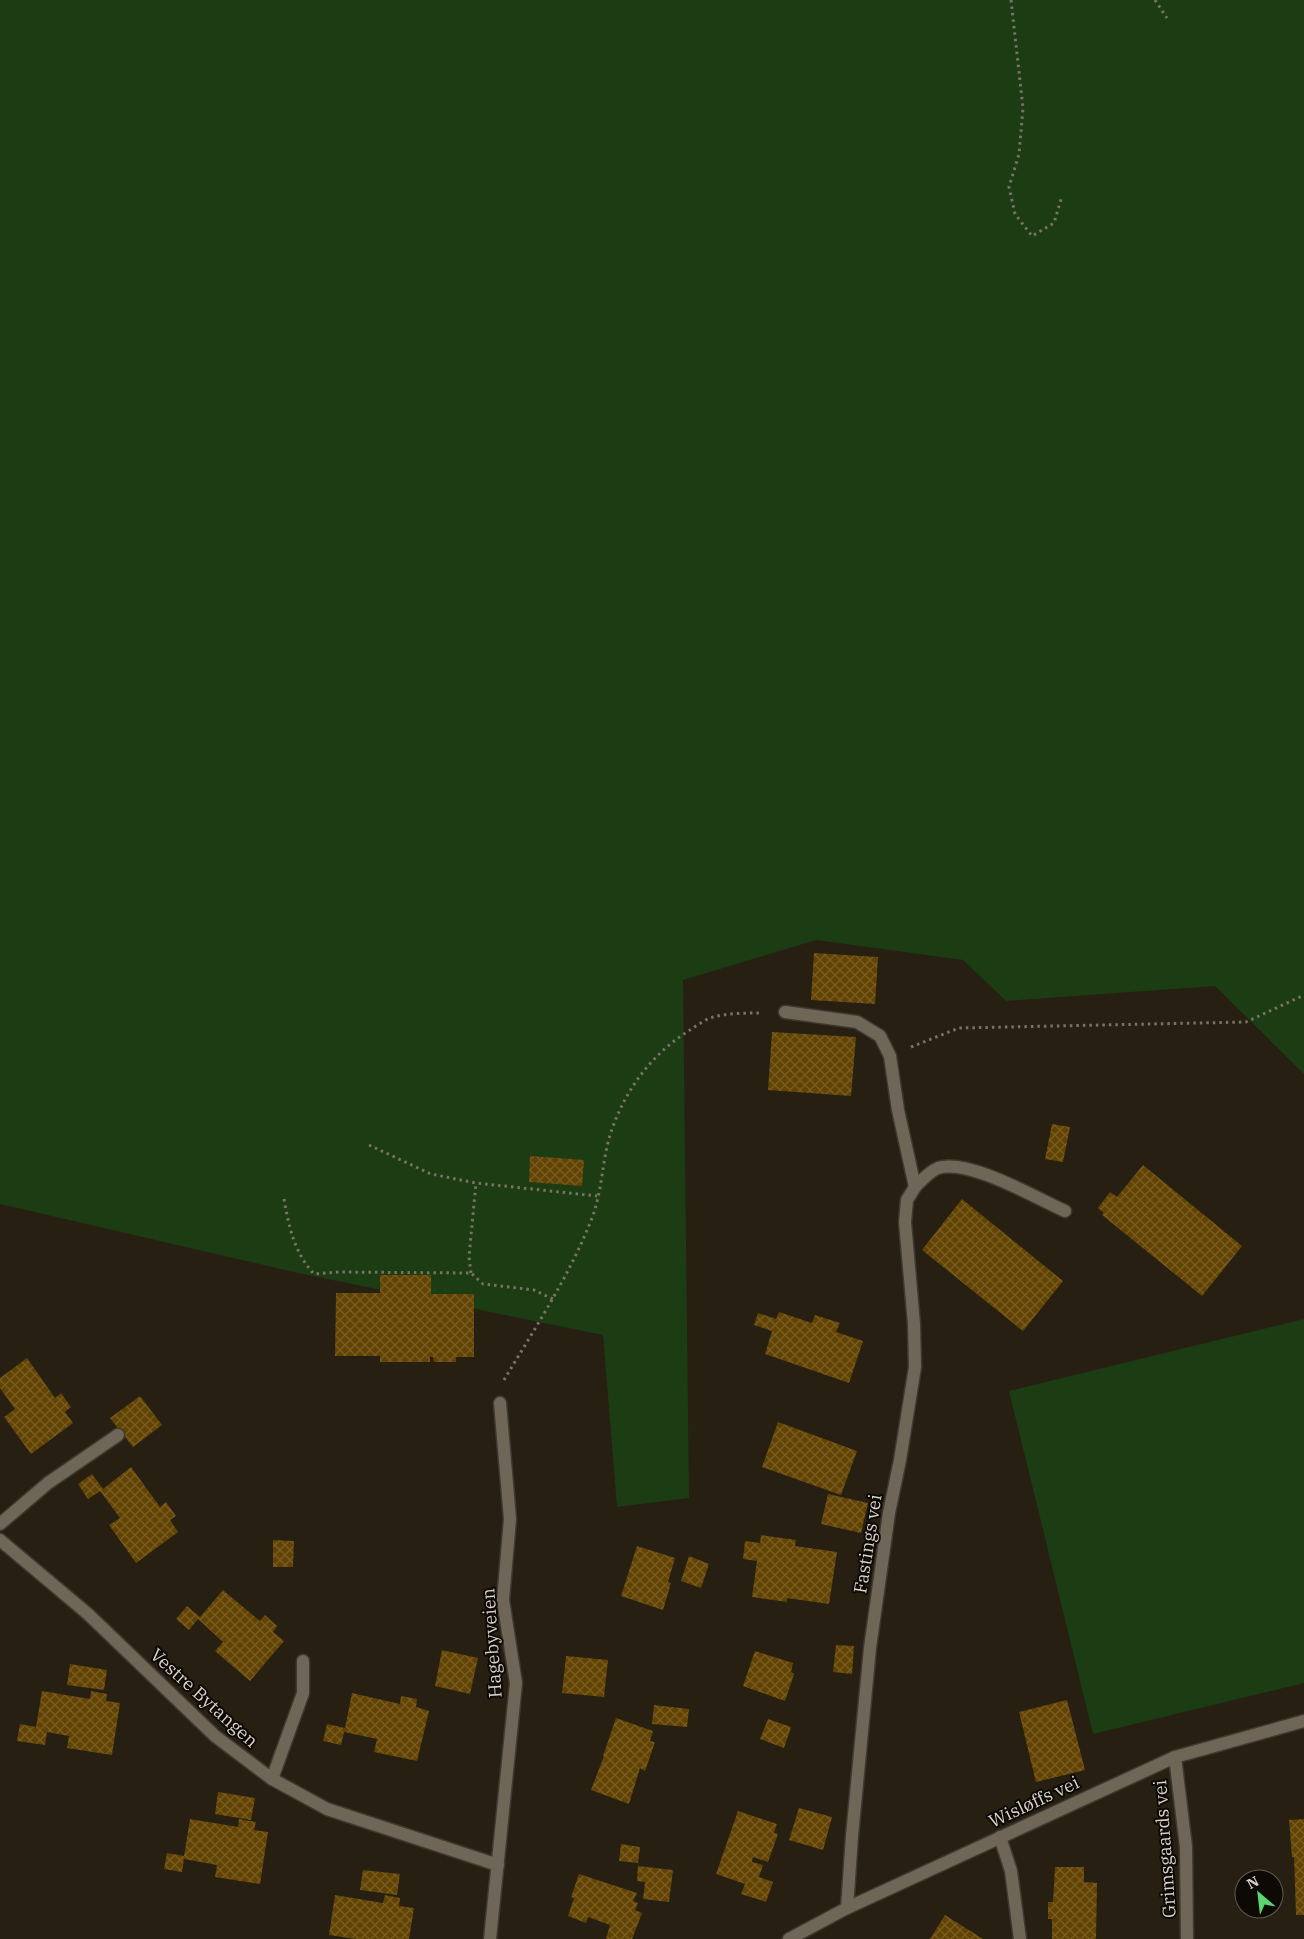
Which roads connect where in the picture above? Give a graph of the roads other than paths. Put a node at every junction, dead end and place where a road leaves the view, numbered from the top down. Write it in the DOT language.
graph roads {
  1 [pos="785,1012"];
  2 [pos="914,1187"];
  3 [pos="1065,1211"];
  4 [pos="500,1404"];
  5 [pos="118,1435"];
  6 [pos="0,1524"];
  7 [pos="0,1540"];
  8 [pos="303,1661"];
  9 [pos="1304,1721"];
  10 [pos="1175,1757"];
  11 [pos="272,1779"];
  12 [pos="1000,1837"];
  13 [pos="498,1865"];
  14 [pos="847,1908"];
  15 [pos="490,1939"];
  16 [pos="789,1939"];
  17 [pos="1020,1939"];
  18 [pos="1187,1939"];
  1 -- 2 [label="street"];
  2 -- 3 [label="street"];
  2 -- 14 [label="street, Fastings vei"];
  4 -- 13 [label="street, Hagebyveien"];
  5 -- 6 [label="street"];
  7 -- 11 [label="street, Vestre Bytangen"];
  8 -- 11 [label="street"];
  9 -- 10 [label="street, Wisløffs vei"];
  10 -- 12 [label="street, Wisløffs vei"];
  10 -- 18 [label="street, Grimsgaards vei"];
  11 -- 13 [label="street, Vestre Bytangen"];
  12 -- 14 [label="street, Wisløffs vei"];
  12 -- 17 [label="street"];
  13 -- 15 [label="street, Hagebyveien"];
  14 -- 16 [label="street, Wisløffs vei"];
}
